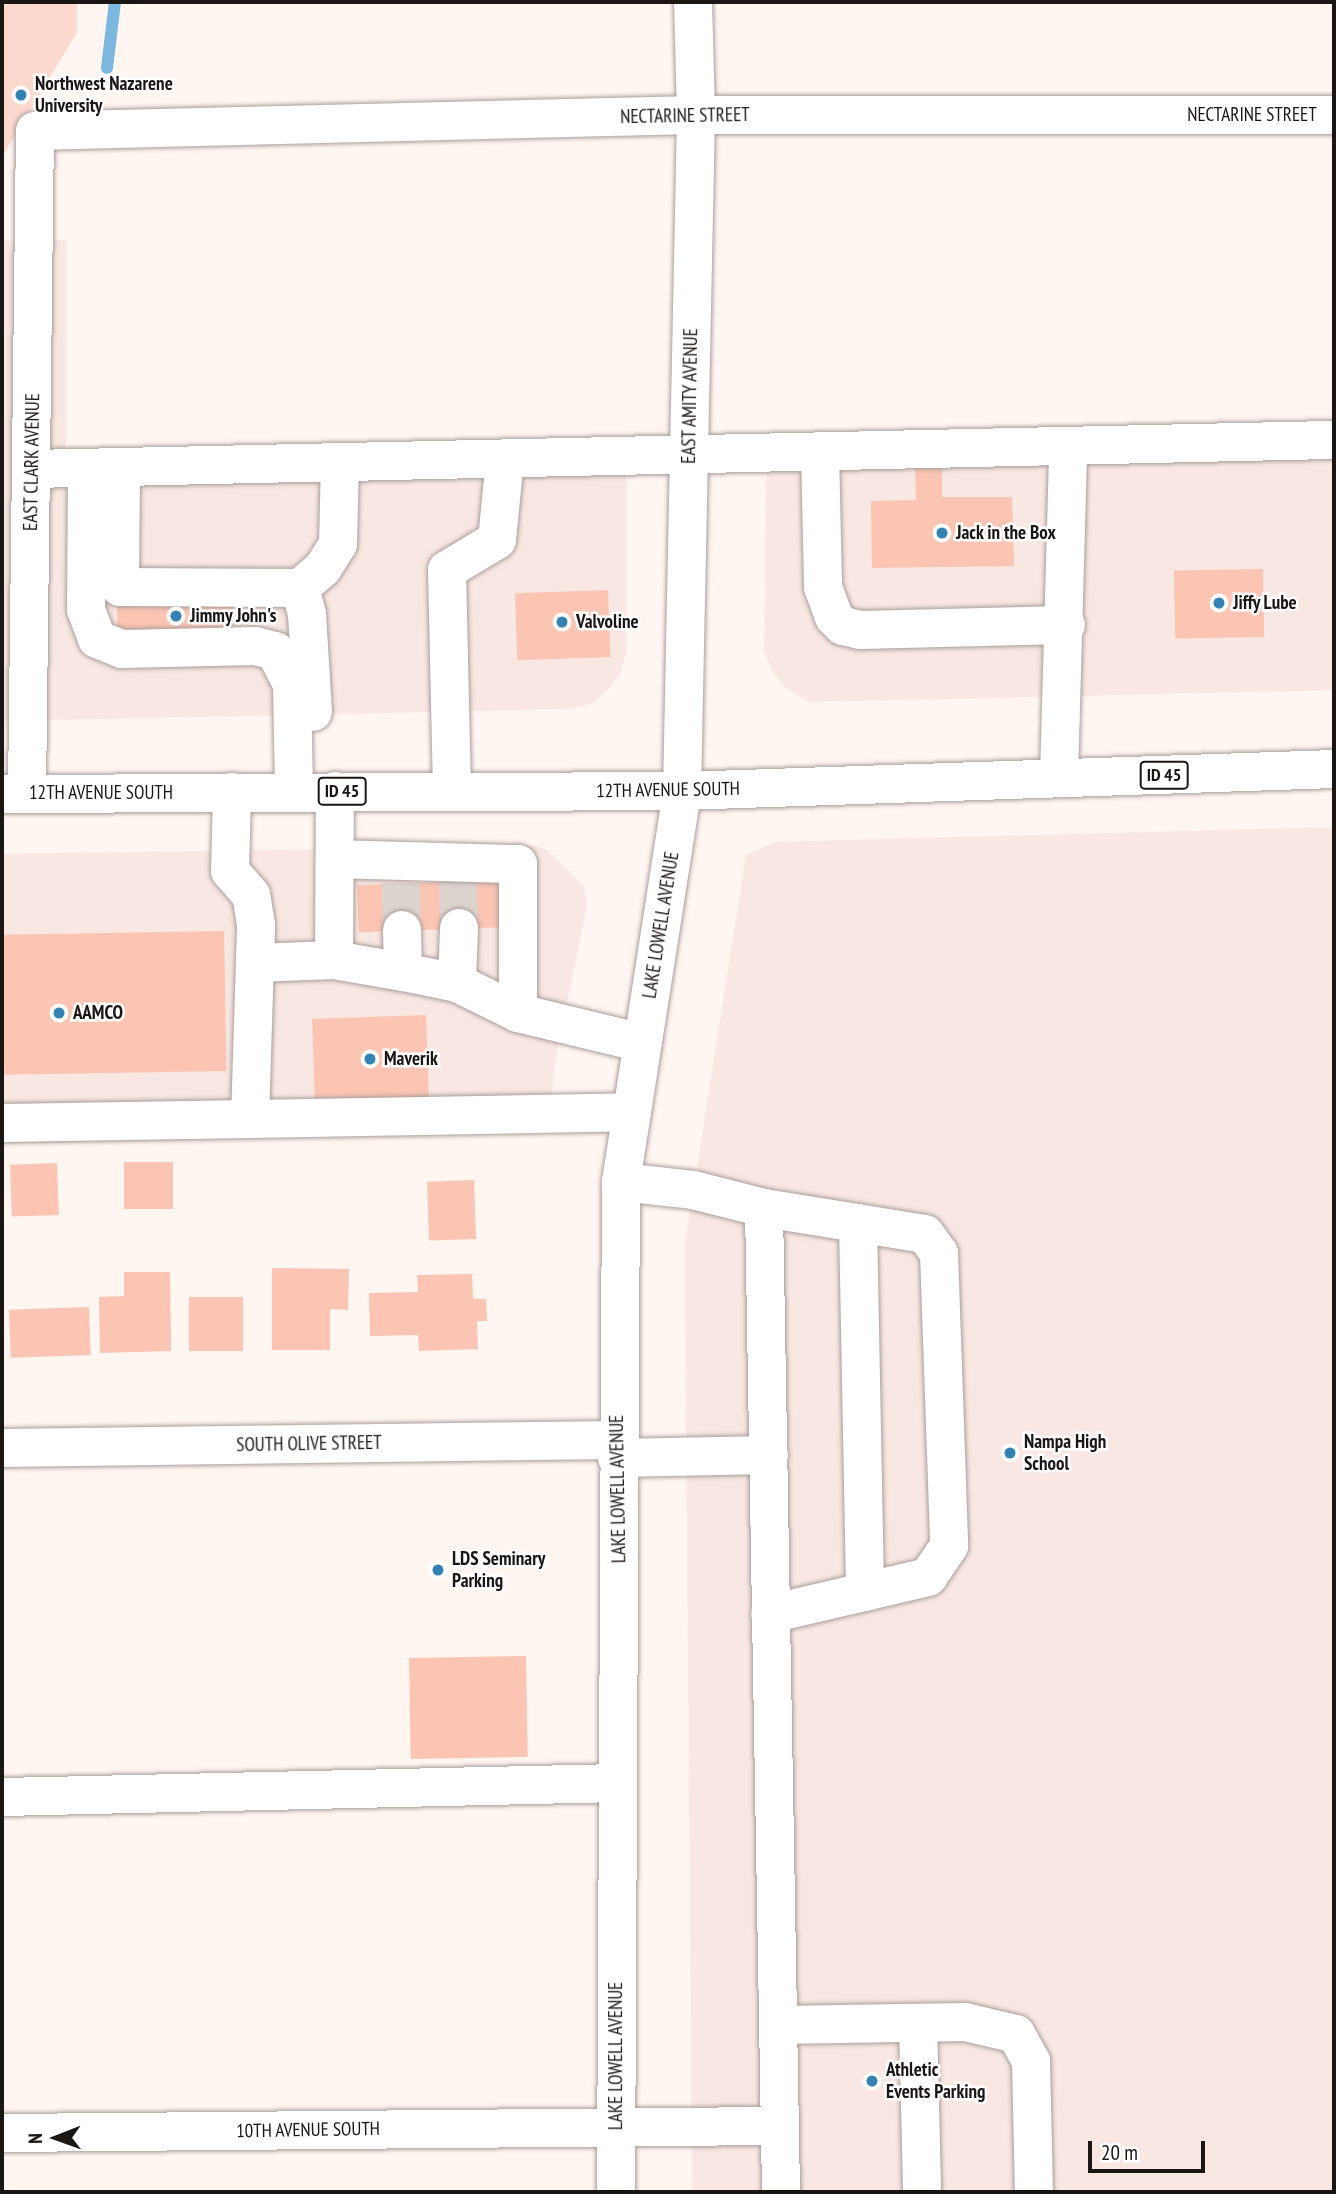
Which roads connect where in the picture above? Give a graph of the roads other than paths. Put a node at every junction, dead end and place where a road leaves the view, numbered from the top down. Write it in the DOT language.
graph roads {
  1 [pos="693,2"];
  2 [pos="696,115"];
  3 [pos="1334,116"];
  4 [pos="35,131"];
  5 [pos="17,373"];
  6 [pos="1334,440"];
  7 [pos="1069,447"];
  8 [pos="820,452"];
  9 [pos="689,455"];
  10 [pos="505,459"];
  11 [pos="340,462"];
  12 [pos="104,468"];
  13 [pos="32,469"];
  14 [pos="311,578"];
  15 [pos="1066,625"];
  16 [pos="1334,769"];
  17 [pos="1059,778"];
  18 [pos="452,790"];
  19 [pos="314,791"];
  20 [pos="682,791"];
  21 [pos="232,792"];
  22 [pos="14,793"];
  23 [pos="335,859"];
  24 [pos="459,928"];
  25 [pos="402,930"];
  26 [pos="334,960"];
  27 [pos="255,963"];
  28 [pos="403,972"];
  29 [pos="457,983"];
  30 [pos="518,1013"];
  31 [pos="642,1043"];
  32 [pos="632,1112"];
  33 [pos="250,1119"];
  34 [pos="2,1123"];
  35 [pos="621,1182"];
  36 [pos="764,1208"];
  37 [pos="858,1223"];
  38 [pos="2,1448"];
  39 [pos="617,1449"];
  40 [pos="768,1455"];
  41 [pos="865,1592"];
  42 [pos="770,1614"];
  43 [pos="617,1783"];
  44 [pos="2,1797"];
  45 [pos="918,2022"];
  46 [pos="778,2025"];
  47 [pos="780,2126"];
  48 [pos="615,2128"];
  49 [pos="2,2133"];
  50 [pos="616,2192"];
  51 [pos="781,2192"];
  52 [pos="922,2192"];
  53 [pos="1034,2192"];
  1 -- 2 [label="main road, EAST AMITY AVENUE"];
  2 -- 3 [label="main road, NECTARINE STREET"];
  2 -- 4 [label="main road, NECTARINE STREET"];
  2 -- 9 [label="main road, EAST AMITY AVENUE"];
  4 -- 5 [label="main road, EAST CLARK AVENUE"];
  5 -- 13 [label="main road, EAST CLARK AVENUE"];
  6 -- 7 [label="main road"];
  7 -- 8 [label="main road"];
  7 -- 15 [label="main road"];
  8 -- 9 [label="main road"];
  8 -- 15 [label="main road"];
  9 -- 10 [label="main road"];
  9 -- 20 [label="main road, EAST AMITY AVENUE"];
  10 -- 11 [label="main road"];
  10 -- 18 [label="main road"];
  11 -- 12 [label="main road"];
  11 -- 14 [label="main road"];
  12 -- 13 [label="main road"];
  12 -- 14 [label="main road"];
  12 -- 19 [label="main road"];
  13 -- 22 [label="main road, EAST CLARK AVENUE"];
  14 -- 19 [label="main road"];
  15 -- 17 [label="main road"];
  16 -- 17 [label="main road, 12TH AVENUE SOUTH / ID 45"];
  17 -- 20 [label="main road, 12TH AVENUE SOUTH / ID 45"];
  18 -- 19 [label="main road, 12TH AVENUE SOUTH / ID 45"];
  18 -- 20 [label="main road, 12TH AVENUE SOUTH / ID 45"];
  19 -- 21 [label="main road, 12TH AVENUE SOUTH / ID 45"];
  19 -- 23 [label="main road"];
  20 -- 31 [label="main road, LAKE LOWELL AVENUE"];
  21 -- 22 [label="main road, 12TH AVENUE SOUTH / ID 45"];
  21 -- 27 [label="main road"];
  23 -- 26 [label="main road"];
  23 -- 30 [label="main road"];
  24 -- 29 [label="main road"];
  25 -- 28 [label="main road"];
  26 -- 27 [label="main road"];
  26 -- 28 [label="main road"];
  27 -- 33 [label="main road"];
  28 -- 29 [label="main road"];
  29 -- 30 [label="main road"];
  30 -- 31 [label="main road"];
  31 -- 32 [label="main road, LAKE LOWELL AVENUE"];
  32 -- 33 [label="main road"];
  32 -- 35 [label="main road, LAKE LOWELL AVENUE"];
  33 -- 34 [label="main road"];
  35 -- 36 [label="main road"];
  35 -- 39 [label="main road, LAKE LOWELL AVENUE"];
  36 -- 37 [label="main road"];
  36 -- 40 [label="main road"];
  37 -- 41 [label="main road"];
  37 -- 41 [label="main road"];
  38 -- 39 [label="main road, SOUTH OLIVE STREET"];
  39 -- 40 [label="main road, SOUTH OLIVE STREET"];
  39 -- 43 [label="main road, LAKE LOWELL AVENUE"];
  40 -- 42 [label="main road"];
  41 -- 42 [label="main road"];
  42 -- 46 [label="main road"];
  43 -- 44 [label="main road"];
  43 -- 48 [label="main road, LAKE LOWELL AVENUE"];
  45 -- 46 [label="main road"];
  45 -- 52 [label="main road"];
  45 -- 53 [label="main road"];
  46 -- 47 [label="main road"];
  47 -- 48 [label="main road, 10TH AVENUE SOUTH"];
  47 -- 51 [label="main road"];
  48 -- 49 [label="main road, 10TH AVENUE SOUTH"];
  48 -- 50 [label="main road, LAKE LOWELL AVENUE"];
}
